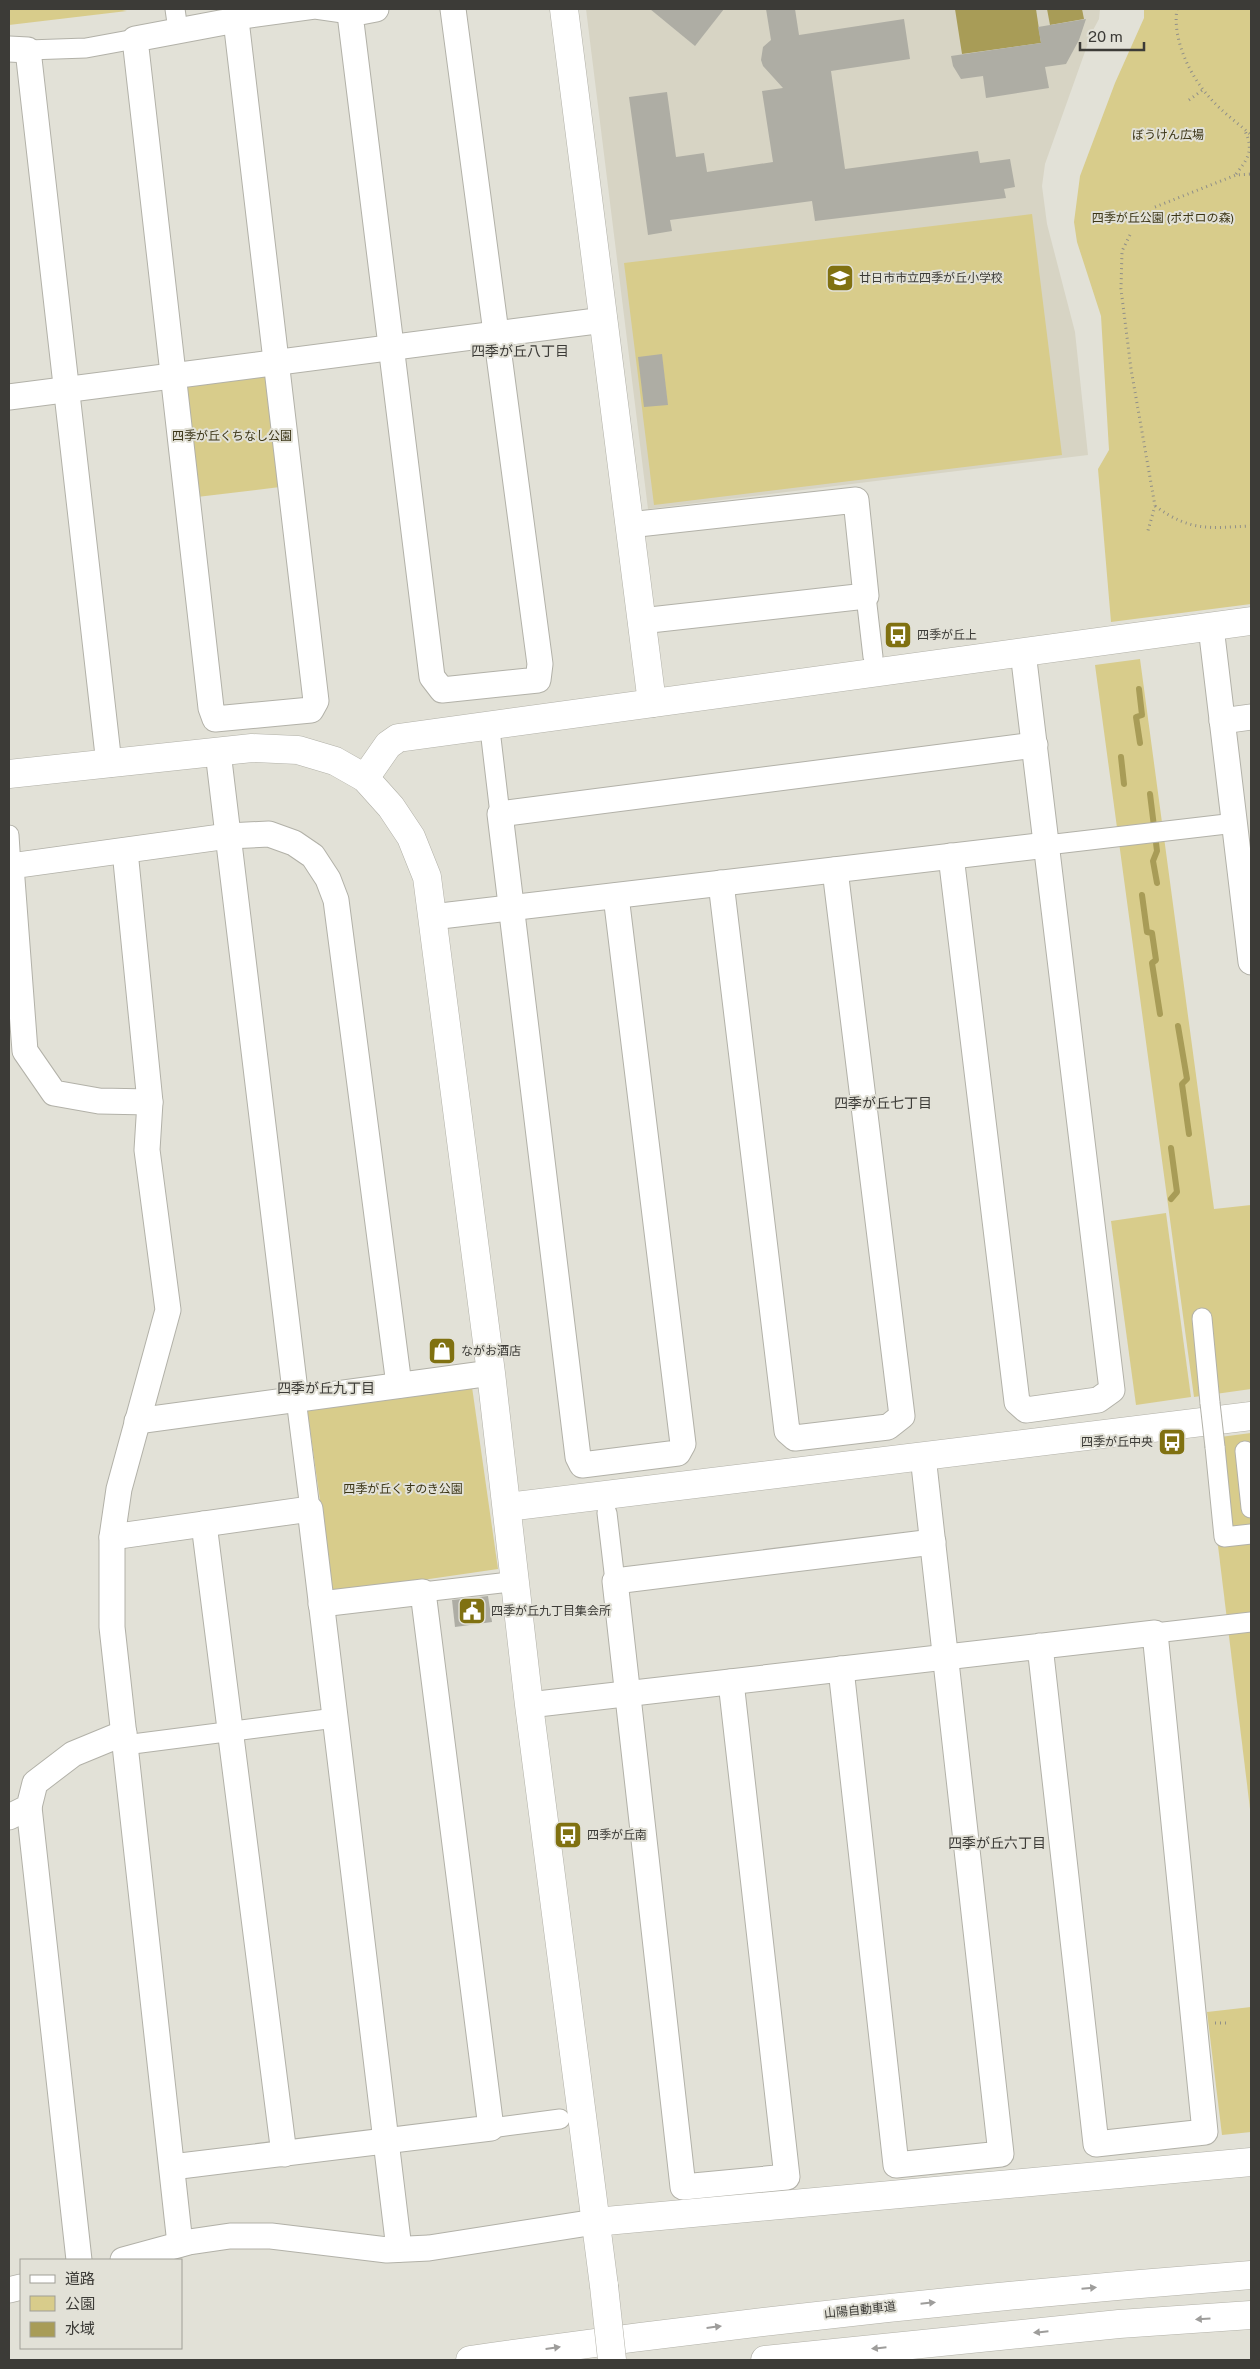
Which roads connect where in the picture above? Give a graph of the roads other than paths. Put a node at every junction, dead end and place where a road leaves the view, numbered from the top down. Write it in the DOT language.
graph roads {
  1 [pos="376,9"];
  2 [pos="453,9"];
  3 [pos="564,9"];
  4 [pos="350,11"];
  5 [pos="235,14"];
  6 [pos="176,19"];
  7 [pos="135,39"];
  8 [pos="18,50"];
  9 [pos="604,320"];
  10 [pos="496,335"];
  11 [pos="392,348"];
  12 [pos="276,363"];
  13 [pos="173,376"];
  14 [pos="67,390"];
  15 [pos="9,397"];
  16 [pos="629,525"];
  17 [pos="866,596"];
  18 [pos="642,621"];
  19 [pos="1251,621"];
  20 [pos="1211,627"];
  21 [pos="1023,652"];
  22 [pos="873,657"];
  23 [pos="652,703"];
  24 [pos="1251,717"];
  25 [pos="1222,721"];
  26 [pos="491,738"];
  27 [pos="1035,745"];
  28 [pos="218,752"];
  29 [pos="109,764"];
  30 [pos="9,774"];
  31 [pos="365,778"];
  32 [pos="500,814"];
  33 [pos="1243,822"];
  34 [pos="9,835"];
  35 [pos="228,836"];
  36 [pos="1046,845"];
  37 [pos="125,851"];
  38 [pos="951,856"];
  39 [pos="11,866"];
  40 [pos="836,870"];
  41 [pos="721,883"];
  42 [pos="616,896"];
  43 [pos="511,908"];
  44 [pos="432,917"];
  45 [pos="1251,962"];
  46 [pos="150,1102"];
  47 [pos="1202,1318"];
  48 [pos="491,1373"];
  49 [pos="400,1385"];
  50 [pos="296,1399"];
  51 [pos="1251,1416"];
  52 [pos="137,1421"];
  53 [pos="1245,1451"];
  54 [pos="923,1456"];
  55 [pos="506,1507"];
  56 [pos="1251,1508"];
  57 [pos="310,1509"];
  58 [pos="607,1514"];
  59 [pos="204,1524"];
  60 [pos="1251,1534"];
  61 [pos="112,1537"];
  62 [pos="933,1542"];
  63 [pos="615,1581"];
  64 [pos="501,1582"];
  65 [pos="423,1592"];
  66 [pos="321,1604"];
  67 [pos="1251,1622"];
  68 [pos="1155,1633"];
  69 [pos="1040,1646"];
  70 [pos="946,1657"];
  71 [pos="841,1669"];
  72 [pos="731,1682"];
  73 [pos="628,1694"];
  74 [pos="529,1705"];
  75 [pos="335,1718"];
  76 [pos="230,1731"];
  77 [pos="124,1739"];
  78 [pos="19,1812"];
  79 [pos="560,2120"];
  80 [pos="492,2128"];
  81 [pos="386,2141"];
  82 [pos="284,2154"];
  83 [pos="1251,2162"];
  84 [pos="172,2167"];
  85 [pos="595,2222"];
  86 [pos="180,2244"];
  87 [pos="399,2250"];
  88 [pos="79,2259"];
  89 [pos="127,2259"];
  90 [pos="1251,2275"];
  91 [pos="1251,2315"];
  92 [pos="470,2360"];
  93 [pos="612,2360"];
  94 [pos="765,2360"];
  1 -- 4 [label="street"];
  2 -- 10 [label="street"];
  3 -- 9 [label="main road"];
  4 -- 5 [label="street"];
  4 -- 11 [label="street"];
  5 -- 6 [label="street"];
  5 -- 12 [label="street"];
  6 -- 7 [label="street"];
  7 -- 8 [label="street"];
  7 -- 13 [label="street"];
  8 -- 14 [label="street"];
  9 -- 10 [label="street"];
  9 -- 16 [label="main road"];
  10 -- 11 [label="street"];
  10 -- 11 [label="street"];
  11 -- 12 [label="street"];
  12 -- 13 [label="street"];
  12 -- 13 [label="street"];
  13 -- 14 [label="street"];
  14 -- 15 [label="street"];
  14 -- 29 [label="street"];
  16 -- 17 [label="street"];
  16 -- 18 [label="main road"];
  17 -- 18 [label="street"];
  17 -- 22 [label="street"];
  18 -- 23 [label="main road"];
  19 -- 20 [label="main road"];
  20 -- 21 [label="main road"];
  20 -- 25 [label="street"];
  21 -- 23 [label="main road"];
  21 -- 27 [label="street"];
  23 -- 31 [label="main road"];
  24 -- 25 [label="street"];
  25 -- 33 [label="street"];
  26 -- 32 [label="street"];
  27 -- 32 [label="street"];
  27 -- 36 [label="street"];
  28 -- 29 [label="main road"];
  28 -- 31 [label="main road"];
  28 -- 35 [label="street"];
  29 -- 30 [label="main road"];
  31 -- 44 [label="main road"];
  32 -- 43 [label="street"];
  33 -- 36 [label="street"];
  33 -- 45 [label="street"];
  34 -- 39 [label="street"];
  35 -- 37 [label="street"];
  35 -- 49 [label="street"];
  35 -- 50 [label="street"];
  36 -- 38 [label="street"];
  36 -- 38 [label="street"];
  37 -- 39 [label="street"];
  37 -- 46 [label="street"];
  38 -- 40 [label="street"];
  39 -- 46 [label="street"];
  40 -- 41 [label="street"];
  40 -- 41 [label="street"];
  41 -- 42 [label="street"];
  42 -- 43 [label="street"];
  42 -- 43 [label="street"];
  43 -- 44 [label="street"];
  44 -- 48 [label="main road"];
  46 -- 52 [label="street"];
  47 -- 60 [label="street, bridge"];
  48 -- 49 [label="street"];
  48 -- 55 [label="main road"];
  49 -- 50 [label="street"];
  50 -- 52 [label="street"];
  50 -- 57 [label="street"];
  51 -- 54 [label="main road"];
  52 -- 61 [label="street"];
  53 -- 56 [label="street"];
  54 -- 55 [label="main road"];
  54 -- 62 [label="street"];
  55 -- 74 [label="main road"];
  57 -- 59 [label="street"];
  57 -- 66 [label="street"];
  58 -- 63 [label="street"];
  59 -- 61 [label="street"];
  59 -- 76 [label="street"];
  61 -- 77 [label="street"];
  62 -- 63 [label="street"];
  62 -- 70 [label="street"];
  63 -- 73 [label="street"];
  64 -- 65 [label="street"];
  65 -- 66 [label="street"];
  65 -- 80 [label="street"];
  66 -- 75 [label="street"];
  67 -- 68 [label="street"];
  68 -- 69 [label="street"];
  68 -- 69 [label="street"];
  69 -- 70 [label="street"];
  70 -- 71 [label="street"];
  70 -- 71 [label="street"];
  71 -- 72 [label="street"];
  72 -- 73 [label="street"];
  72 -- 73 [label="street"];
  73 -- 74 [label="street"];
  74 -- 85 [label="main road"];
  75 -- 76 [label="street"];
  75 -- 81 [label="street"];
  76 -- 77 [label="street"];
  76 -- 82 [label="street"];
  77 -- 78 [label="street"];
  77 -- 84 [label="street"];
  78 -- 88 [label="street"];
  79 -- 80 [label="street"];
  80 -- 81 [label="street"];
  81 -- 82 [label="street"];
  81 -- 87 [label="street"];
  82 -- 84 [label="street"];
  83 -- 85 [label="main road"];
  84 -- 86 [label="street"];
  85 -- 87 [label="street"];
  85 -- 93 [label="main road, bridge"];
  86 -- 87 [label="street"];
  86 -- 89 [label="street"];
  92 -- 90 [label="main road, 山陽自動車道, one-way"];
  91 -- 94 [label="main road, one-way"];
}
